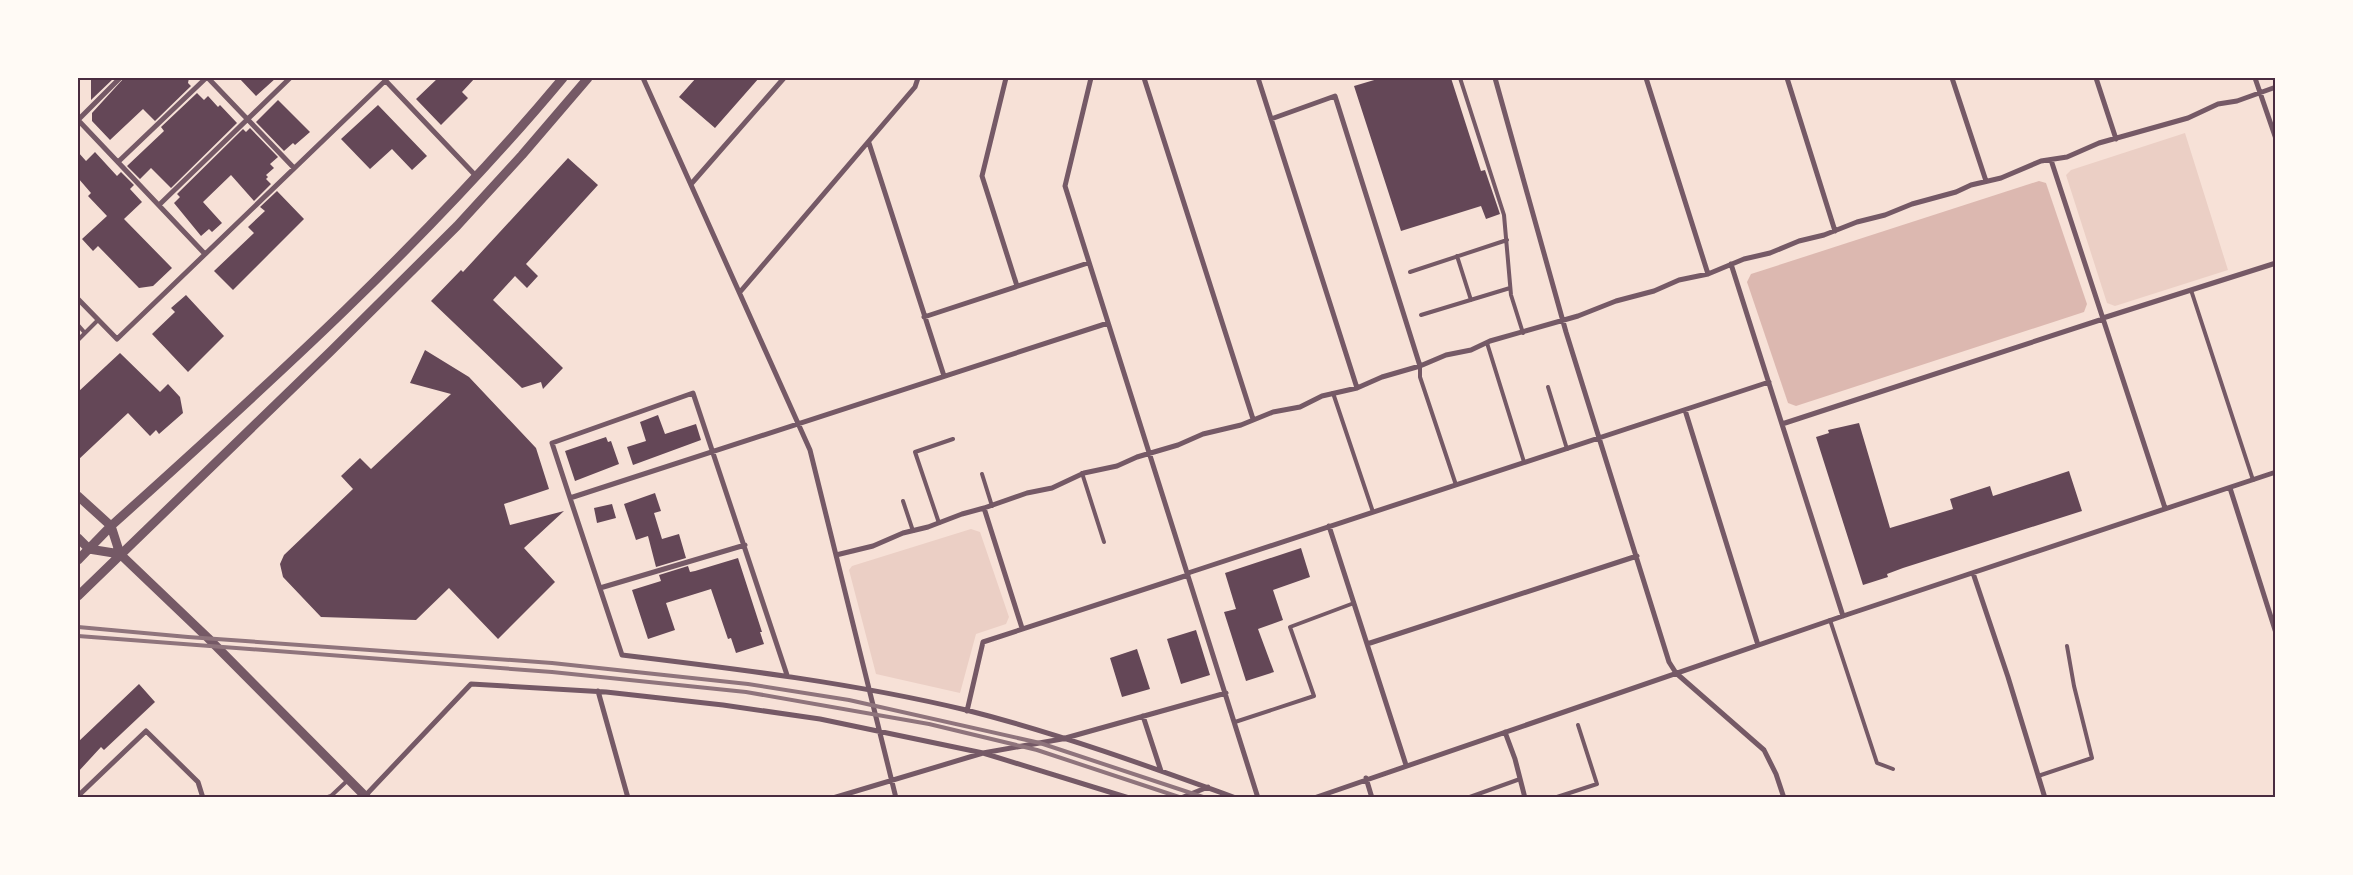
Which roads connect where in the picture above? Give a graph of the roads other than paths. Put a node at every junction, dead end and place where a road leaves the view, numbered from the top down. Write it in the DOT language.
graph roads {
  1 [pos="120,78"];
  2 [pos="207,78"];
  3 [pos="290,78"];
  4 [pos="385,78"];
  5 [pos="563,78"];
  6 [pos="588,78"];
  7 [pos="643,78"];
  8 [pos="784,78"];
  9 [pos="918,78"];
  10 [pos="1006,78"];
  11 [pos="1091,78"];
  12 [pos="1144,78"];
  13 [pos="1258,78"];
  14 [pos="1460,78"];
  15 [pos="1495,78"];
  16 [pos="1646,78"];
  17 [pos="1787,78"];
  18 [pos="1952,78"];
  19 [pos="2096,78"];
  20 [pos="2255,78"];
  21 [pos="2276,87"];
  22 [pos="2260,91"];
  23 [pos="247,118"];
  24 [pos="1271,119"];
  25 [pos="78,120"];
  26 [pos="2276,138"];
  27 [pos="2116,139"];
  28 [pos="869,143"];
  29 [pos="2051,160"];
  30 [pos="118,162"];
  31 [pos="294,168"];
  32 [pos="476,176"];
  33 [pos="1986,181"];
  34 [pos="692,184"];
  35 [pos="159,205"];
  36 [pos="1835,231"];
  37 [pos="1507,240"];
  38 [pos="204,253"];
  39 [pos="1457,256"];
  40 [pos="1088,263"];
  41 [pos="2276,263"];
  42 [pos="1730,264"];
  43 [pos="1410,272"];
  44 [pos="1708,274"];
  45 [pos="1017,286"];
  46 [pos="1510,288"];
  47 [pos="2191,290"];
  48 [pos="740,292"];
  49 [pos="78,299"];
  50 [pos="1471,300"];
  51 [pos="1421,315"];
  52 [pos="924,317"];
  53 [pos="2103,318"];
  54 [pos="98,320"];
  55 [pos="1563,321"];
  56 [pos="1108,323"];
  57 [pos="78,325"];
  58 [pos="85,333"];
  59 [pos="1523,333"];
  60 [pos="78,340"];
  61 [pos="1486,343"];
  62 [pos="1420,366"];
  63 [pos="944,376"];
  64 [pos="1768,382"];
  65 [pos="1548,387"];
  66 [pos="1357,388"];
  67 [pos="1334,393"];
  68 [pos="1685,410"];
  69 [pos="1253,419"];
  70 [pos="800,423"];
  71 [pos="1782,424"];
  72 [pos="1599,438"];
  73 [pos="953,439"];
  74 [pos="1567,449"];
  75 [pos="713,451"];
  76 [pos="1150,453"];
  77 [pos="1524,462"];
  78 [pos="2276,472"];
  79 [pos="1082,473"];
  80 [pos="982,474"];
  81 [pos="2253,480"];
  82 [pos="1456,485"];
  83 [pos="2230,488"];
  84 [pos="78,496"];
  85 [pos="570,498"];
  86 [pos="903,501"];
  87 [pos="992,506"];
  88 [pos="984,508"];
  89 [pos="2165,508"];
  90 [pos="1373,512"];
  91 [pos="939,523"];
  92 [pos="111,526"];
  93 [pos="1329,526"];
  94 [pos="913,531"];
  95 [pos="78,538"];
  96 [pos="1104,542"];
  97 [pos="745,545"];
  98 [pos="89,549"];
  99 [pos="120,554"];
  100 [pos="836,555"];
  101 [pos="1637,556"];
  102 [pos="78,560"];
  103 [pos="1973,573"];
  104 [pos="1188,574"];
  105 [pos="600,588"];
  106 [pos="78,596"];
  107 [pos="1354,603"];
  108 [pos="1843,616"];
  109 [pos="1830,620"];
  110 [pos="1022,628"];
  111 [pos="2276,633"];
  112 [pos="1367,644"];
  113 [pos="1758,645"];
  114 [pos="2067,646"];
  115 [pos="1676,673"];
  116 [pos="787,675"];
  117 [pos="870,689"];
  118 [pos="598,691"];
  119 [pos="1226,693"];
  120 [pos="967,711"];
  121 [pos="1143,716"];
  122 [pos="1235,722"];
  123 [pos="1578,724"];
  124 [pos="878,731"];
  125 [pos="1506,732"];
  126 [pos="1062,739"];
  127 [pos="983,753"];
  128 [pos="1406,765"];
  129 [pos="1893,769"];
  130 [pos="1162,771"];
  131 [pos="2038,776"];
  132 [pos="1366,778"];
  133 [pos="1520,779"];
  134 [pos="348,780"];
  135 [pos="892,781"];
  136 [pos="1208,787"];
  137 [pos="78,796"];
  138 [pos="366,797"];
  139 [pos="203,798"];
  140 [pos="324,798"];
  141 [pos="628,798"];
  142 [pos="833,798"];
  143 [pos="896,798"];
  144 [pos="1129,798"];
  145 [pos="1181,798"];
  146 [pos="1236,798"];
  147 [pos="1258,798"];
  148 [pos="1314,798"];
  149 [pos="1372,798"];
  150 [pos="1467,798"];
  151 [pos="1525,798"];
  152 [pos="1554,798"];
  153 [pos="1784,798"];
  154 [pos="2045,798"];
  1 -- 25 [label="street"];
  2 -- 23 [label="street"];
  2 -- 30 [label="street"];
  3 -- 23 [label="street"];
  4 -- 31 [label="street"];
  4 -- 32 [label="street"];
  5 -- 32 [label="street"];
  6 -- 99 [label="street"];
  7 -- 34 [label="street"];
  8 -- 34 [label="street"];
  9 -- 28 [label="street"];
  10 -- 45 [label="street"];
  11 -- 40 [label="street"];
  12 -- 69 [label="street"];
  13 -- 24 [label="street"];
  14 -- 37 [label="lane"];
  15 -- 55 [label="street"];
  16 -- 44 [label="street"];
  17 -- 36 [label="street"];
  18 -- 33 [label="street"];
  19 -- 27 [label="street"];
  20 -- 22 [label="street"];
  21 -- 22 [label="street"];
  22 -- 26 [label="street"];
  22 -- 27 [label="street"];
  23 -- 31 [label="street"];
  23 -- 35 [label="street"];
  24 -- 62 [label="street"];
  24 -- 66 [label="street"];
  25 -- 30 [label="street"];
  27 -- 29 [label="street"];
  28 -- 48 [label="street"];
  28 -- 52 [label="street"];
  29 -- 33 [label="street"];
  29 -- 53 [label="street"];
  30 -- 35 [label="street"];
  31 -- 38 [label="street"];
  32 -- 92 [label="street"];
  33 -- 36 [label="street"];
  34 -- 48 [label="street"];
  35 -- 38 [label="street"];
  36 -- 42 [label="street"];
  37 -- 39 [label="lane"];
  37 -- 46 [label="lane"];
  38 -- 54 [label="street"];
  39 -- 43 [label="lane"];
  39 -- 50 [label="lane"];
  40 -- 45 [label="street"];
  40 -- 56 [label="street"];
  41 -- 47 [label="street"];
  42 -- 44 [label="street"];
  42 -- 64 [label="street"];
  44 -- 55 [label="street"];
  45 -- 52 [label="street"];
  46 -- 50 [label="lane"];
  46 -- 59 [label="lane"];
  47 -- 53 [label="street"];
  47 -- 81 [label="lane"];
  48 -- 70 [label="street"];
  49 -- 54 [label="street"];
  50 -- 51 [label="lane"];
  52 -- 63 [label="street"];
  53 -- 71 [label="street"];
  53 -- 89 [label="street"];
  54 -- 58 [label="lane"];
  55 -- 59 [label="street"];
  55 -- 72 [label="street"];
  56 -- 63 [label="street"];
  56 -- 76 [label="street"];
  57 -- 58 [label="lane"];
  58 -- 60 [label="lane"];
  59 -- 61 [label="street"];
  61 -- 62 [label="street"];
  61 -- 77 [label="lane"];
  62 -- 66 [label="street"];
  62 -- 82 [label="lane"];
  63 -- 70 [label="street"];
  64 -- 68 [label="street"];
  64 -- 71 [label="street"];
  65 -- 74 [label="lane"];
  66 -- 67 [label="street"];
  67 -- 69 [label="street"];
  67 -- 90 [label="lane"];
  68 -- 72 [label="street"];
  68 -- 113 [label="street"];
  69 -- 76 [label="street"];
  70 -- 75 [label="street"];
  70 -- 100 [label="street"];
  71 -- 108 [label="street"];
  72 -- 74 [label="street"];
  72 -- 101 [label="street"];
  73 -- 91 [label="lane"];
  74 -- 77 [label="street"];
  75 -- 85 [label="street"];
  75 -- 85 [label="street"];
  75 -- 97 [label="street"];
  76 -- 79 [label="street"];
  76 -- 104 [label="street"];
  77 -- 82 [label="street"];
  78 -- 81 [label="street"];
  79 -- 87 [label="street"];
  79 -- 96 [label="lane"];
  80 -- 87 [label="lane"];
  81 -- 83 [label="street"];
  82 -- 90 [label="street"];
  83 -- 89 [label="street"];
  83 -- 111 [label="street"];
  84 -- 92 [label="street"];
  85 -- 105 [label="street"];
  86 -- 94 [label="lane"];
  87 -- 88 [label="street"];
  88 -- 91 [label="street"];
  88 -- 110 [label="street"];
  89 -- 103 [label="street"];
  90 -- 93 [label="street"];
  91 -- 94 [label="street"];
  92 -- 98 [label="street"];
  92 -- 99 [label="street"];
  93 -- 104 [label="street"];
  93 -- 107 [label="street"];
  94 -- 100 [label="street"];
  95 -- 98 [label="street"];
  97 -- 105 [label="street"];
  97 -- 116 [label="street"];
  98 -- 99 [label="street"];
  98 -- 102 [label="street"];
  99 -- 106 [label="street"];
  99 -- 134 [label="street"];
  100 -- 117 [label="street"];
  101 -- 112 [label="street"];
  101 -- 115 [label="street"];
  103 -- 108 [label="street"];
  103 -- 131 [label="street"];
  104 -- 110 [label="street"];
  104 -- 119 [label="street"];
  105 -- 116 [label="street"];
  107 -- 112 [label="street"];
  107 -- 122 [label="lane"];
  108 -- 109 [label="street"];
  109 -- 113 [label="street"];
  109 -- 129 [label="lane"];
  110 -- 120 [label="street"];
  112 -- 128 [label="street"];
  113 -- 115 [label="street"];
  114 -- 131 [label="lane"];
  115 -- 125 [label="street"];
  115 -- 153 [label="street"];
  116 -- 117 [label="street"];
  117 -- 120 [label="street"];
  117 -- 124 [label="street"];
  118 -- 124 [label="street"];
  118 -- 138 [label="street"];
  118 -- 141 [label="street"];
  119 -- 121 [label="street"];
  119 -- 122 [label="street"];
  120 -- 126 [label="street"];
  121 -- 126 [label="street"];
  121 -- 130 [label="street"];
  122 -- 147 [label="street"];
  123 -- 152 [label="lane"];
  124 -- 127 [label="street"];
  124 -- 135 [label="street"];
  125 -- 128 [label="street"];
  125 -- 133 [label="street"];
  126 -- 127 [label="street"];
  126 -- 130 [label="street"];
  127 -- 135 [label="street"];
  127 -- 144 [label="street"];
  128 -- 132 [label="street"];
  130 -- 136 [label="street"];
  131 -- 154 [label="street"];
  132 -- 148 [label="street"];
  132 -- 149 [label="street"];
  133 -- 150 [label="lane"];
  133 -- 151 [label="street"];
  134 -- 138 [label="street"];
  134 -- 140 [label="lane"];
  135 -- 142 [label="street"];
  135 -- 143 [label="street"];
  136 -- 145 [label="street"];
  136 -- 146 [label="street"];
  137 -- 139 [label="street"];
}
